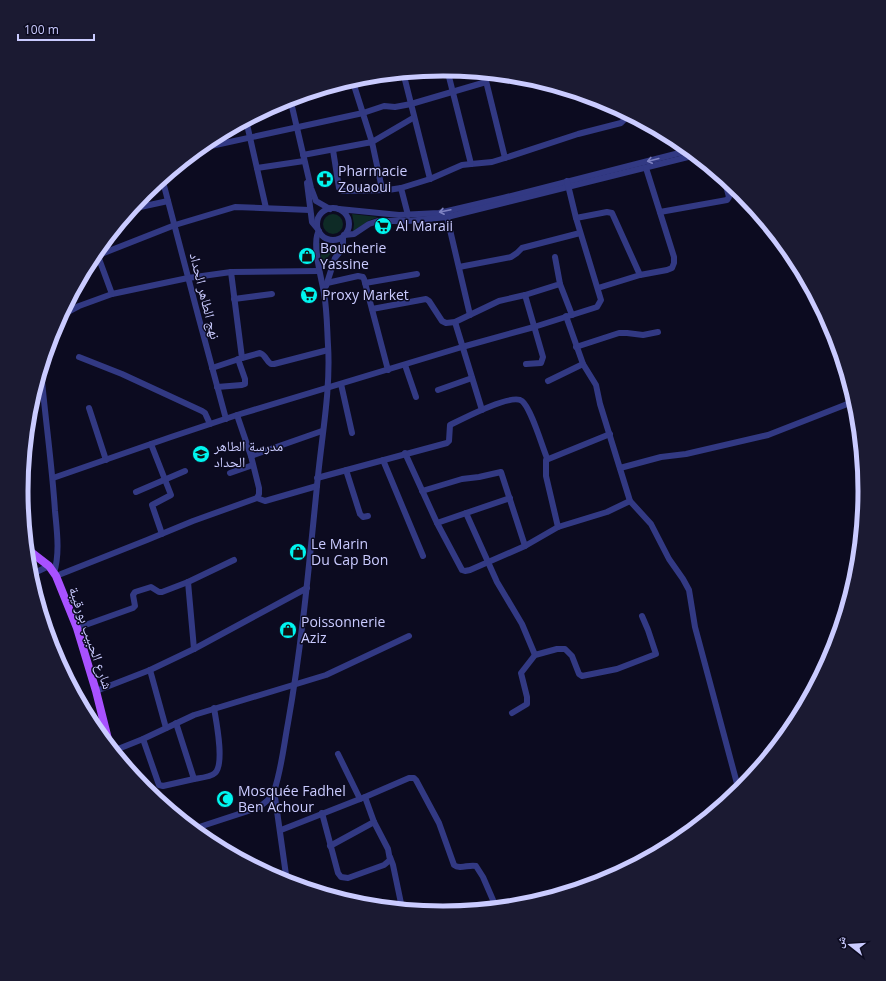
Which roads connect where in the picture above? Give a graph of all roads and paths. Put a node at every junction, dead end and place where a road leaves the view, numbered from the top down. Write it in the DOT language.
graph roads {
  1 [pos="449,76"];
  2 [pos="404,77"];
  3 [pos="485,78"];
  4 [pos="486,82"];
  5 [pos="354,85"];
  6 [pos="453,91"];
  7 [pos="291,104"];
  8 [pos="411,104"];
  9 [pos="363,113"];
  10 [pos="413,118"];
  11 [pos="626,118"];
  12 [pos="247,125"];
  13 [pos="296,127"];
  14 [pos="250,137"];
  15 [pos="222,139"];
  16 [pos="372,142"];
  17 [pos="223,143"];
  18 [pos="211,145"];
  19 [pos="333,150"];
  20 [pos="684,152"];
  21 [pos="690,157"];
  22 [pos="304,158"];
  23 [pos="505,158"];
  24 [pos="471,164"];
  25 [pos="257,168"];
  26 [pos="646,168"];
  27 [pos="307,172"];
  28 [pos="430,179"];
  29 [pos="163,184"];
  30 [pos="567,184"];
  31 [pos="559,187"];
  32 [pos="401,188"];
  33 [pos="726,188"];
  34 [pos="382,189"];
  35 [pos="168,201"];
  36 [pos="141,207"];
  37 [pos="266,208"];
  38 [pos="330,209"];
  39 [pos="310,210"];
  40 [pos="339,210"];
  41 [pos="660,212"];
  42 [pos="408,215"];
  43 [pos="447,218"];
  44 [pos="576,218"];
  45 [pos="175,226"];
  46 [pos="318,230"];
  47 [pos="580,233"];
  48 [pos="344,236"];
  49 [pos="103,254"];
  50 [pos="555,257"];
  51 [pos="97,262"];
  52 [pos="459,267"];
  53 [pos="319,271"];
  54 [pos="231,272"];
  55 [pos="417,274"];
  56 [pos="640,275"];
  57 [pos="188,278"];
  58 [pos="327,283"];
  59 [pos="365,283"];
  60 [pos="560,284"];
  61 [pos="598,288"];
  62 [pos="112,294"];
  63 [pos="272,294"];
  64 [pos="324,294"];
  65 [pos="525,295"];
  66 [pos="234,299"];
  67 [pos="372,309"];
  68 [pos="69,311"];
  69 [pos="470,315"];
  70 [pos="569,316"];
  71 [pos="455,322"];
  72 [pos="534,328"];
  73 [pos="658,332"];
  74 [pos="462,347"];
  75 [pos="576,347"];
  76 [pos="328,350"];
  77 [pos="79,357"];
  78 [pos="240,359"];
  79 [pos="526,364"];
  80 [pos="583,364"];
  81 [pos="405,365"];
  82 [pos="212,368"];
  83 [pos="388,370"];
  84 [pos="472,378"];
  85 [pos="548,381"];
  86 [pos="42,382"];
  87 [pos="341,384"];
  88 [pos="217,387"];
  89 [pos="327,388"];
  90 [pos="438,390"];
  91 [pos="416,397"];
  92 [pos="849,404"];
  93 [pos="89,408"];
  94 [pos="482,410"];
  95 [pos="238,415"];
  96 [pos="226,419"];
  97 [pos="210,424"];
  98 [pos="322,432"];
  99 [pos="352,433"];
  100 [pos="610,434"];
  101 [pos="151,444"];
  102 [pos="405,453"];
  103 [pos="251,456"];
  104 [pos="547,458"];
  105 [pos="106,460"];
  106 [pos="384,460"];
  107 [pos="253,465"];
  108 [pos="620,468"];
  109 [pos="346,470"];
  110 [pos="185,471"];
  111 [pos="230,473"];
  112 [pos="53,478"];
  113 [pos="317,478"];
  114 [pos="165,479"];
  115 [pos="316,486"];
  116 [pos="422,491"];
  117 [pos="136,492"];
  118 [pos="257,498"];
  119 [pos="510,498"];
  120 [pos="630,501"];
  121 [pos="466,513"];
  122 [pos="368,516"];
  123 [pos="437,523"];
  124 [pos="558,528"];
  125 [pos="162,534"];
  126 [pos="525,546"];
  127 [pos="34,555"];
  128 [pos="423,556"];
  129 [pos="234,560"];
  130 [pos="488,562"];
  131 [pos="53,572"];
  132 [pos="37,574"];
  133 [pos="188,582"];
  134 [pos="307,588"];
  135 [pos="642,616"];
  136 [pos="77,628"];
  137 [pos="409,636"];
  138 [pos="194,649"];
  139 [pos="535,655"];
  140 [pos="150,670"];
  141 [pos="295,684"];
  142 [pos="96,691"];
  143 [pos="214,708"];
  144 [pos="512,713"];
  145 [pos="176,723"];
  146 [pos="166,728"];
  147 [pos="106,733"];
  148 [pos="143,739"];
  149 [pos="119,749"];
  150 [pos="338,754"];
  151 [pos="194,779"];
  152 [pos="737,783"];
  153 [pos="274,790"];
  154 [pos="362,798"];
  155 [pos="322,813"];
  156 [pos="374,822"];
  157 [pos="199,827"];
  158 [pos="281,830"];
  159 [pos="330,846"];
  160 [pos="390,857"];
  161 [pos="286,875"];
  162 [pos="494,902"];
  163 [pos="401,903"];
  1 -- 6 [label="street"];
  2 -- 8 [label="street"];
  3 -- 4 [label="street"];
  4 -- 6 [label="street"];
  4 -- 23 [label="street"];
  5 -- 9 [label="street"];
  6 -- 8 [label="street"];
  6 -- 24 [label="street"];
  7 -- 13 [label="street"];
  8 -- 9 [label="street"];
  8 -- 10 [label="street"];
  9 -- 13 [label="street"];
  9 -- 16 [label="street"];
  10 -- 16 [label="street"];
  10 -- 28 [label="street"];
  11 -- 23 [label="street"];
  12 -- 14 [label="street"];
  13 -- 14 [label="street"];
  13 -- 22 [label="street"];
  14 -- 17 [label="street"];
  14 -- 25 [label="street"];
  15 -- 17 [label="street"];
  16 -- 19 [label="street"];
  16 -- 34 [label="street"];
  17 -- 18 [label="street"];
  19 -- 22 [label="street"];
  19 -- 34 [label="street"];
  20 -- 30 [label="street, one-way"];
  21 -- 26 [label="street"];
  22 -- 25 [label="street"];
  22 -- 27 [label="street"];
  23 -- 24 [label="street"];
  24 -- 28 [label="street"];
  25 -- 37 [label="street"];
  26 -- 30 [label="street"];
  26 -- 41 [label="street"];
  27 -- 38 [label="street"];
  27 -- 39 [label="street"];
  28 -- 32 [label="street"];
  29 -- 35 [label="street, نهج الطاهر الحداد"];
  30 -- 31 [label="street"];
  30 -- 44 [label="street"];
  31 -- 42 [label="street, one-way"];
  31 -- 43 [label="street"];
  32 -- 34 [label="street"];
  32 -- 42 [label="street"];
  33 -- 41 [label="street"];
  35 -- 36 [label="street"];
  35 -- 45 [label="street, نهج الطاهر الحداد"];
  37 -- 39 [label="street"];
  37 -- 45 [label="street"];
  38 -- 40 [label="street"];
  38 -- 46 [label="street"];
  39 -- 46 [label="street"];
  40 -- 42 [label="street"];
  40 -- 48 [label="street"];
  41 -- 56 [label="street"];
  43 -- 48 [label="street"];
  43 -- 52 [label="street"];
  44 -- 47 [label="street"];
  44 -- 56 [label="street"];
  45 -- 49 [label="street"];
  45 -- 57 [label="street, نهج الطاهر الحداد"];
  46 -- 48 [label="street"];
  46 -- 53 [label="street"];
  47 -- 52 [label="street"];
  47 -- 61 [label="street"];
  48 -- 58 [label="street"];
  50 -- 60 [label="street"];
  51 -- 62 [label="street"];
  52 -- 69 [label="street"];
  53 -- 54 [label="street"];
  53 -- 64 [label="street"];
  54 -- 57 [label="street"];
  54 -- 66 [label="street"];
  55 -- 59 [label="street"];
  56 -- 61 [label="street"];
  57 -- 62 [label="street"];
  57 -- 82 [label="street, نهج الطاهر الحداد"];
  58 -- 59 [label="street"];
  58 -- 64 [label="street"];
  59 -- 67 [label="street"];
  60 -- 65 [label="street"];
  60 -- 70 [label="street"];
  61 -- 70 [label="street"];
  62 -- 68 [label="street"];
  63 -- 66 [label="street"];
  64 -- 76 [label="street"];
  65 -- 69 [label="street"];
  65 -- 72 [label="street"];
  66 -- 78 [label="street"];
  67 -- 71 [label="street"];
  67 -- 83 [label="street"];
  69 -- 71 [label="street"];
  70 -- 72 [label="street"];
  70 -- 75 [label="street"];
  71 -- 74 [label="street"];
  72 -- 74 [label="street"];
  72 -- 79 [label="street"];
  73 -- 75 [label="street"];
  74 -- 81 [label="street"];
  74 -- 84 [label="street"];
  75 -- 80 [label="street"];
  76 -- 78 [label="street"];
  76 -- 89 [label="street"];
  77 -- 97 [label="street"];
  78 -- 82 [label="street"];
  78 -- 88 [label="street"];
  80 -- 85 [label="street"];
  80 -- 100 [label="street"];
  81 -- 83 [label="street"];
  81 -- 91 [label="street"];
  82 -- 88 [label="street, نهج الطاهر الحداد"];
  83 -- 87 [label="street"];
  84 -- 90 [label="street"];
  84 -- 94 [label="street"];
  86 -- 112 [label="street"];
  87 -- 89 [label="street"];
  87 -- 99 [label="street"];
  88 -- 96 [label="street, نهج الطاهر الحداد"];
  89 -- 95 [label="street"];
  89 -- 98 [label="street"];
  92 -- 108 [label="street"];
  93 -- 105 [label="street"];
  94 -- 102 [label="street"];
  94 -- 104 [label="street"];
  95 -- 96 [label="street"];
  95 -- 103 [label="street"];
  96 -- 97 [label="street"];
  97 -- 101 [label="street"];
  98 -- 103 [label="street"];
  98 -- 113 [label="street"];
  100 -- 104 [label="street"];
  100 -- 108 [label="street"];
  101 -- 105 [label="street"];
  101 -- 114 [label="street"];
  102 -- 106 [label="street"];
  102 -- 116 [label="street"];
  103 -- 107 [label="street"];
  104 -- 124 [label="street"];
  105 -- 112 [label="street"];
  106 -- 109 [label="street"];
  106 -- 128 [label="street"];
  107 -- 111 [label="street"];
  107 -- 118 [label="street"];
  108 -- 120 [label="street"];
  109 -- 113 [label="street"];
  109 -- 122 [label="street"];
  110 -- 114 [label="street"];
  112 -- 131 [label="street"];
  113 -- 115 [label="street"];
  114 -- 117 [label="street"];
  114 -- 125 [label="street"];
  115 -- 118 [label="street"];
  115 -- 134 [label="street"];
  116 -- 119 [label="street"];
  116 -- 123 [label="street"];
  118 -- 125 [label="street"];
  119 -- 121 [label="street"];
  119 -- 126 [label="street"];
  120 -- 124 [label="street"];
  120 -- 152 [label="street"];
  121 -- 123 [label="street"];
  121 -- 130 [label="street"];
  123 -- 130 [label="street"];
  124 -- 126 [label="street"];
  125 -- 131 [label="street"];
  126 -- 130 [label="street"];
  127 -- 131 [label="main road"];
  129 -- 133 [label="street"];
  130 -- 139 [label="street"];
  131 -- 132 [label="street"];
  131 -- 136 [label="main road, شارع الحبيب بورقيبة"];
  133 -- 136 [label="street"];
  133 -- 138 [label="street"];
  134 -- 138 [label="street"];
  134 -- 141 [label="street"];
  135 -- 139 [label="street"];
  136 -- 142 [label="main road, شارع الحبيب بورقيبة"];
  137 -- 141 [label="street"];
  138 -- 140 [label="street"];
  139 -- 144 [label="street"];
  140 -- 142 [label="street"];
  140 -- 146 [label="street"];
  141 -- 143 [label="street"];
  141 -- 153 [label="street"];
  142 -- 147 [label="main road, شارع الحبيب بورقيبة"];
  143 -- 145 [label="street"];
  143 -- 151 [label="street"];
  145 -- 146 [label="street"];
  145 -- 151 [label="street"];
  146 -- 148 [label="street"];
  148 -- 149 [label="street"];
  148 -- 151 [label="street"];
  150 -- 154 [label="street"];
  153 -- 157 [label="street"];
  153 -- 158 [label="street"];
  154 -- 155 [label="street"];
  154 -- 156 [label="street"];
  154 -- 162 [label="street"];
  155 -- 158 [label="street"];
  155 -- 159 [label="street"];
  156 -- 159 [label="street"];
  156 -- 160 [label="street"];
  158 -- 161 [label="street"];
  159 -- 160 [label="street"];
  160 -- 163 [label="street"];
}
